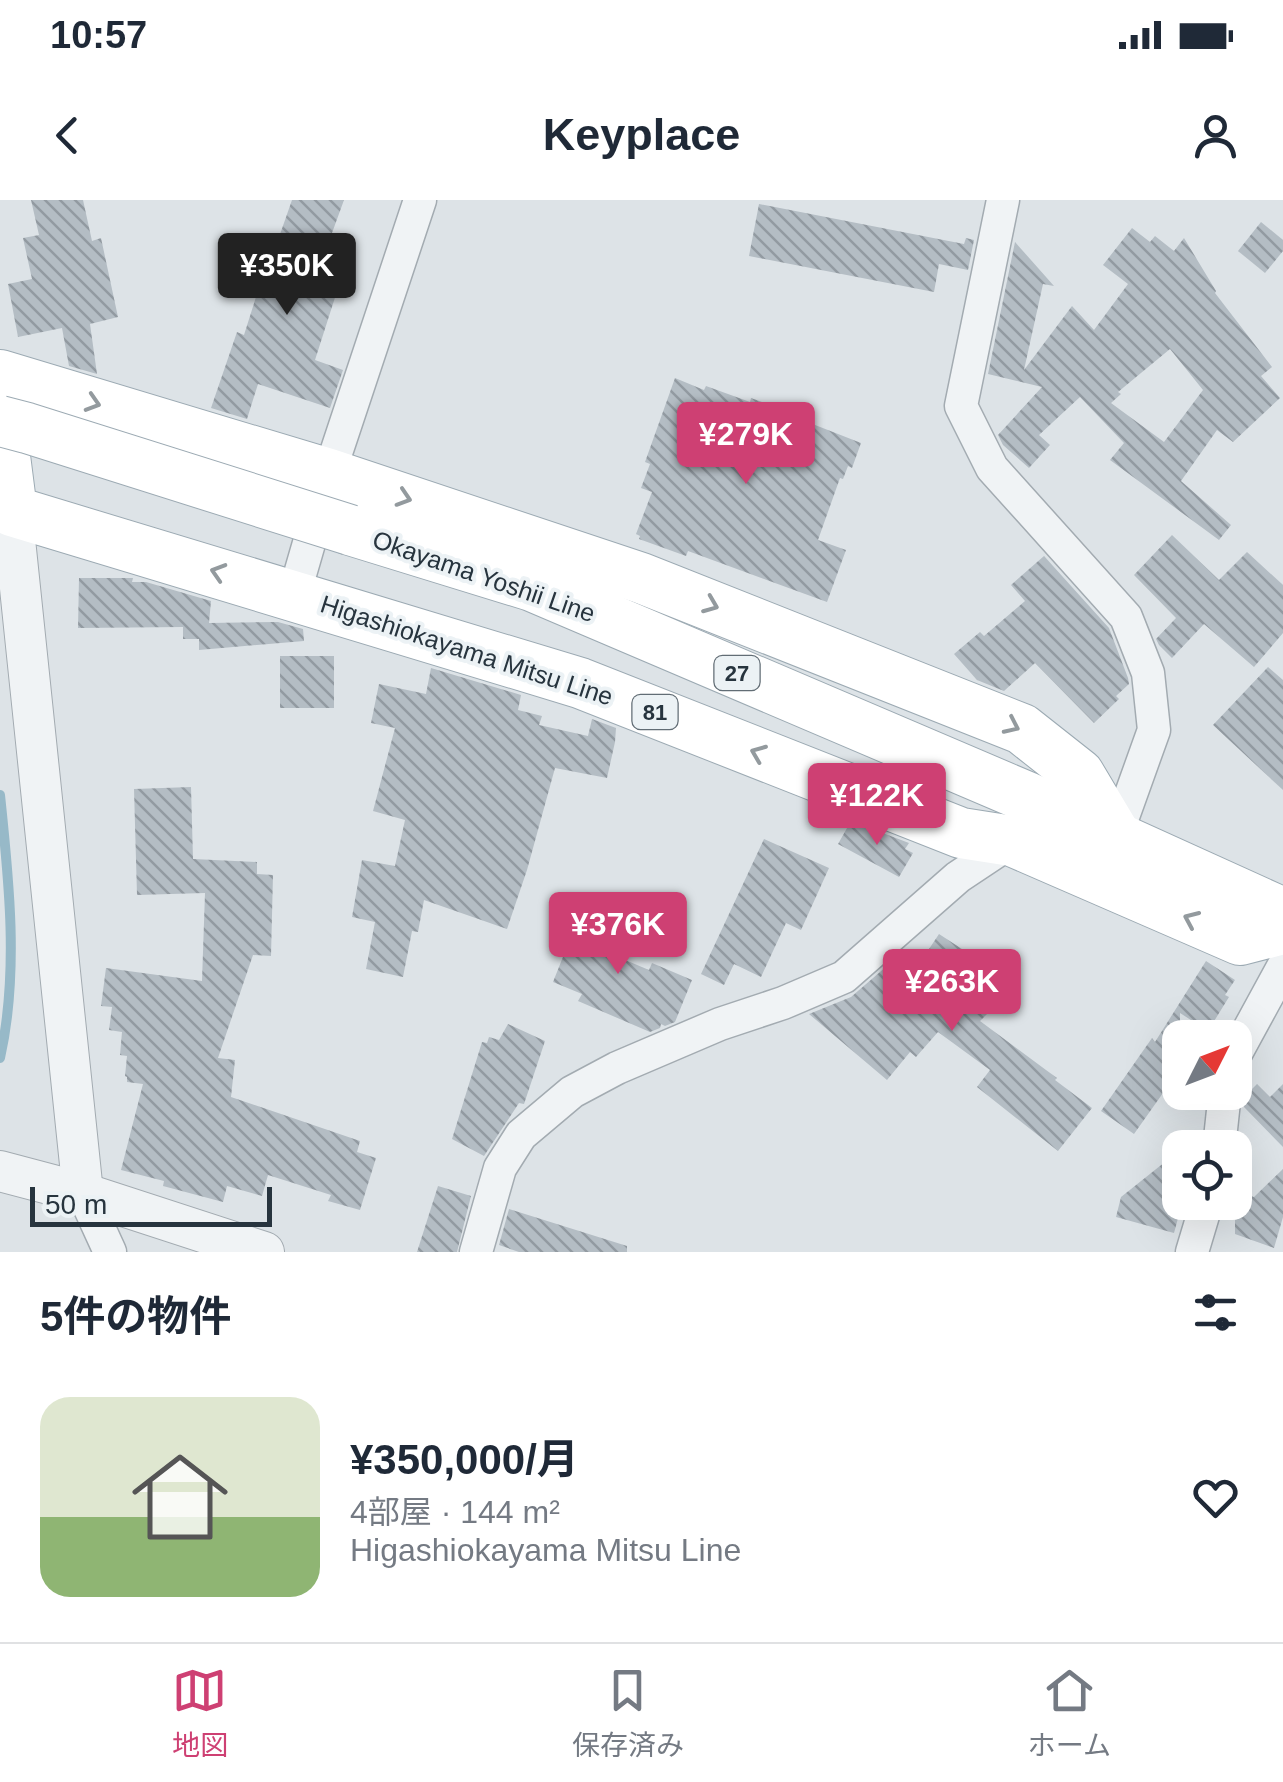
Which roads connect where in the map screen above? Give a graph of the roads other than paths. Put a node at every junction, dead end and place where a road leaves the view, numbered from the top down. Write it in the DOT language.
graph roads {
  1 [pos="420,200"];
  2 [pos="1003,200"];
  3 [pos="0,375"];
  4 [pos="0,419"];
  5 [pos="329,474"];
  6 [pos="12,511"];
  7 [pos="294,595"];
  8 [pos="1020,819"];
  9 [pos="1116,836"];
  10 [pos="1283,913"];
  11 [pos="1283,930"];
  12 [pos="1283,966"];
  13 [pos="1252,1023"];
  14 [pos="0,1171"];
  15 [pos="83,1193"];
  16 [pos="1202,1220"];
  17 [pos="110,1252"];
  18 [pos="264,1252"];
  19 [pos="476,1252"];
  20 [pos="1192,1252"];
  1 -- 5 [label="street"];
  2 -- 9 [label="street"];
  3 -- 5 [label="main road, one-way"];
  4 -- 6 [label="main road"];
  4 -- 8 [label="main road, Okayama Yoshii Line / 27, bridge"];
  5 -- 7 [label="street"];
  5 -- 9 [label="main road, one-way"];
  7 -- 6 [label="main road, Higashiokayama Mitsu Line / 81, one-way"];
  6 -- 15 [label="street"];
  8 -- 7 [label="main road, Higashiokayama Mitsu Line / 81, one-way"];
  8 -- 9 [label="main road, Okayama Yoshii Line / 27"];
  11 -- 8 [label="main road, Higashiokayama Mitsu Line / 81, one-way"];
  8 -- 19 [label="street"];
  9 -- 10 [label="main road, Okayama Yoshii Line / 27"];
  12 -- 13 [label="street"];
  14 -- 15 [label="street"];
  15 -- 17 [label="street"];
  15 -- 18 [label="street"];
  16 -- 20 [label="street"];
}
